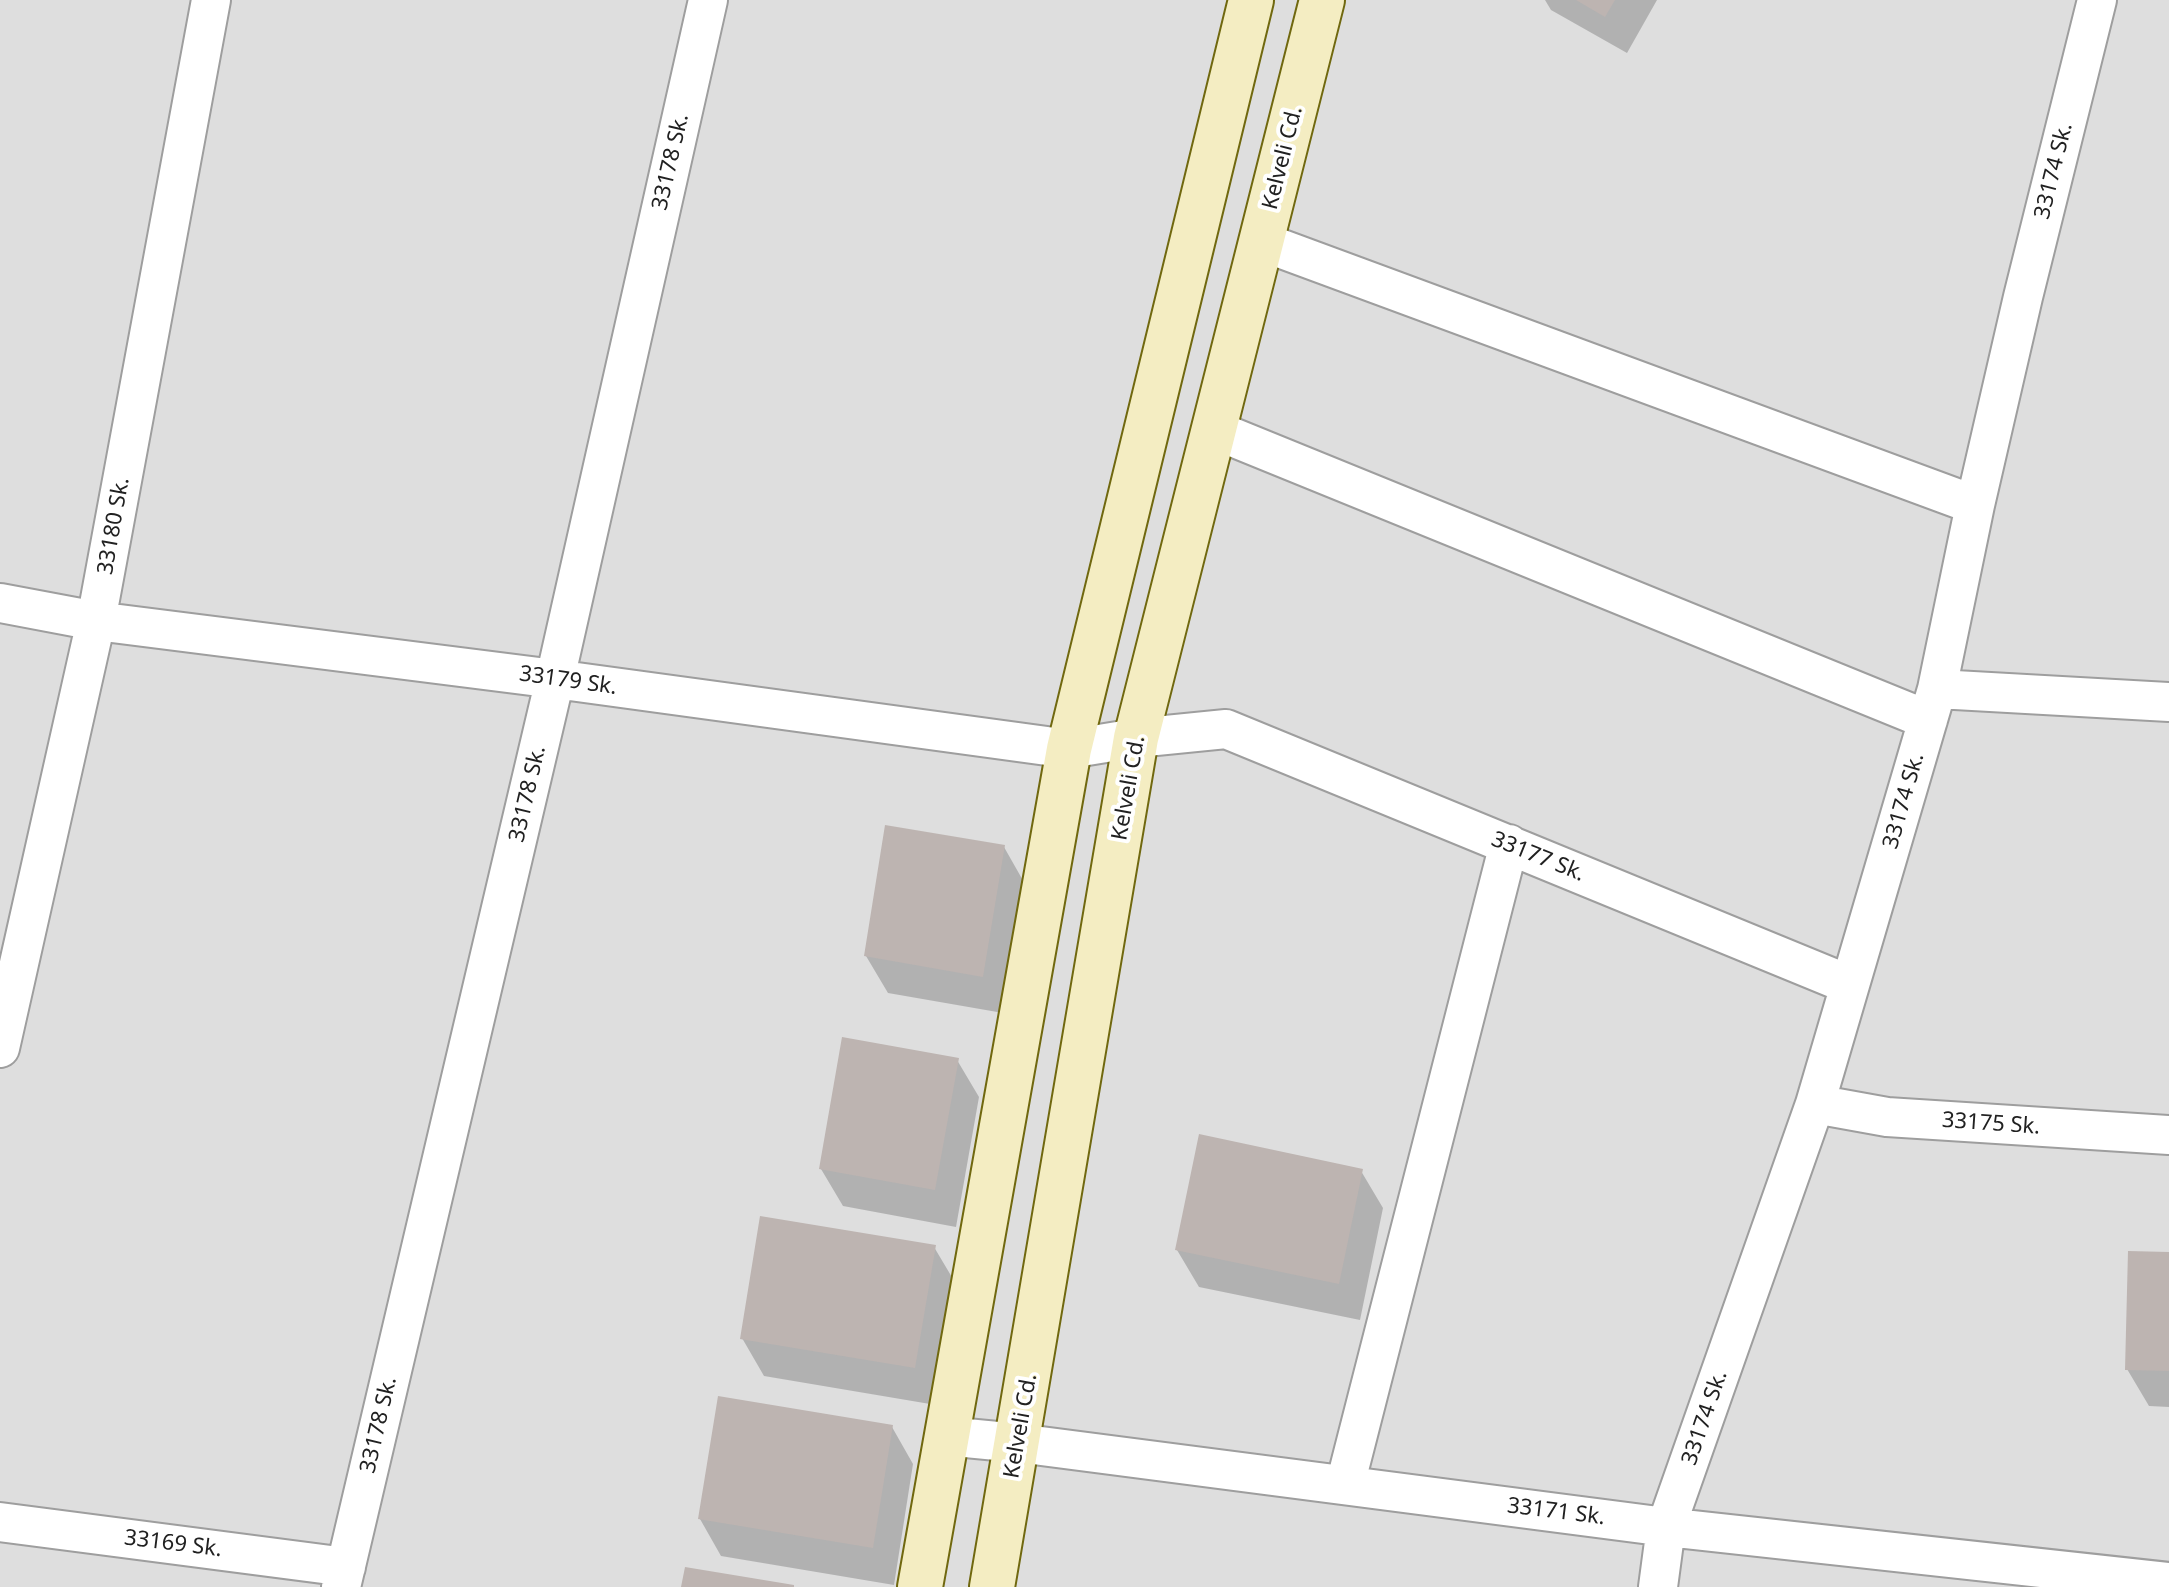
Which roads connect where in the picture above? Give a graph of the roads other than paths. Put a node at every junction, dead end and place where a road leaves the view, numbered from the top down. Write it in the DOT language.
graph roads {
  1 [pos="211,0"];
  2 [pos="708,0"];
  3 [pos="1251,0"];
  4 [pos="1322,0"];
  5 [pos="2097,0"];
  6 [pos="1263,242"];
  7 [pos="1215,430"];
  8 [pos="1975,505"];
  9 [pos="0,603"];
  10 [pos="96,621"];
  11 [pos="555,679"];
  12 [pos="2169,702"];
  13 [pos="1932,704"];
  14 [pos="1226,729"];
  15 [pos="1136,738"];
  16 [pos="1069,749"];
  17 [pos="1509,844"];
  18 [pos="1850,985"];
  19 [pos="0,1048"];
  20 [pos="1815,1104"];
  21 [pos="2169,1135"];
  22 [pos="945,1436"];
  23 [pos="1018,1443"];
  24 [pos="1345,1485"];
  25 [pos="0,1522"];
  26 [pos="1666,1527"];
  27 [pos="344,1577"];
  28 [pos="2169,1582"];
  29 [pos="920,1587"];
  30 [pos="992,1587"];
  31 [pos="1658,1587"];
  1 -- 10 [label="street, 33180 Sk."];
  2 -- 11 [label="street, 33178 Sk."];
  3 -- 16 [label="street"];
  4 -- 6 [label="street, Kelveli Cd."];
  5 -- 8 [label="street, 33174 Sk."];
  6 -- 7 [label="street, Kelveli Cd."];
  6 -- 8 [label="street"];
  7 -- 13 [label="street"];
  7 -- 15 [label="street, Kelveli Cd."];
  8 -- 13 [label="street, 33174 Sk."];
  9 -- 10 [label="street, 33179 Sk."];
  10 -- 11 [label="street, 33179 Sk."];
  10 -- 19 [label="street, 33180 Sk."];
  11 -- 16 [label="street, 33179 Sk."];
  11 -- 27 [label="street, 33178 Sk."];
  12 -- 13 [label="street"];
  13 -- 18 [label="street, 33174 Sk."];
  14 -- 15 [label="street, 33179 Sk."];
  14 -- 17 [label="street, 33177 Sk."];
  15 -- 16 [label="street, 33179 Sk."];
  15 -- 23 [label="street, Kelveli Cd."];
  16 -- 22 [label="street"];
  17 -- 18 [label="street, 33177 Sk."];
  17 -- 24 [label="street"];
  18 -- 20 [label="street, 33174 Sk."];
  20 -- 21 [label="street, 33175 Sk."];
  20 -- 26 [label="street, 33174 Sk."];
  22 -- 23 [label="street, 33171 Sk."];
  22 -- 29 [label="street"];
  23 -- 24 [label="street, 33171 Sk."];
  23 -- 30 [label="street, Kelveli Cd."];
  24 -- 26 [label="street, 33171 Sk."];
  25 -- 27 [label="street, 33169 Sk."];
  26 -- 28 [label="street, 33171 Sk."];
  26 -- 31 [label="street, 33174 Sk."];
}
